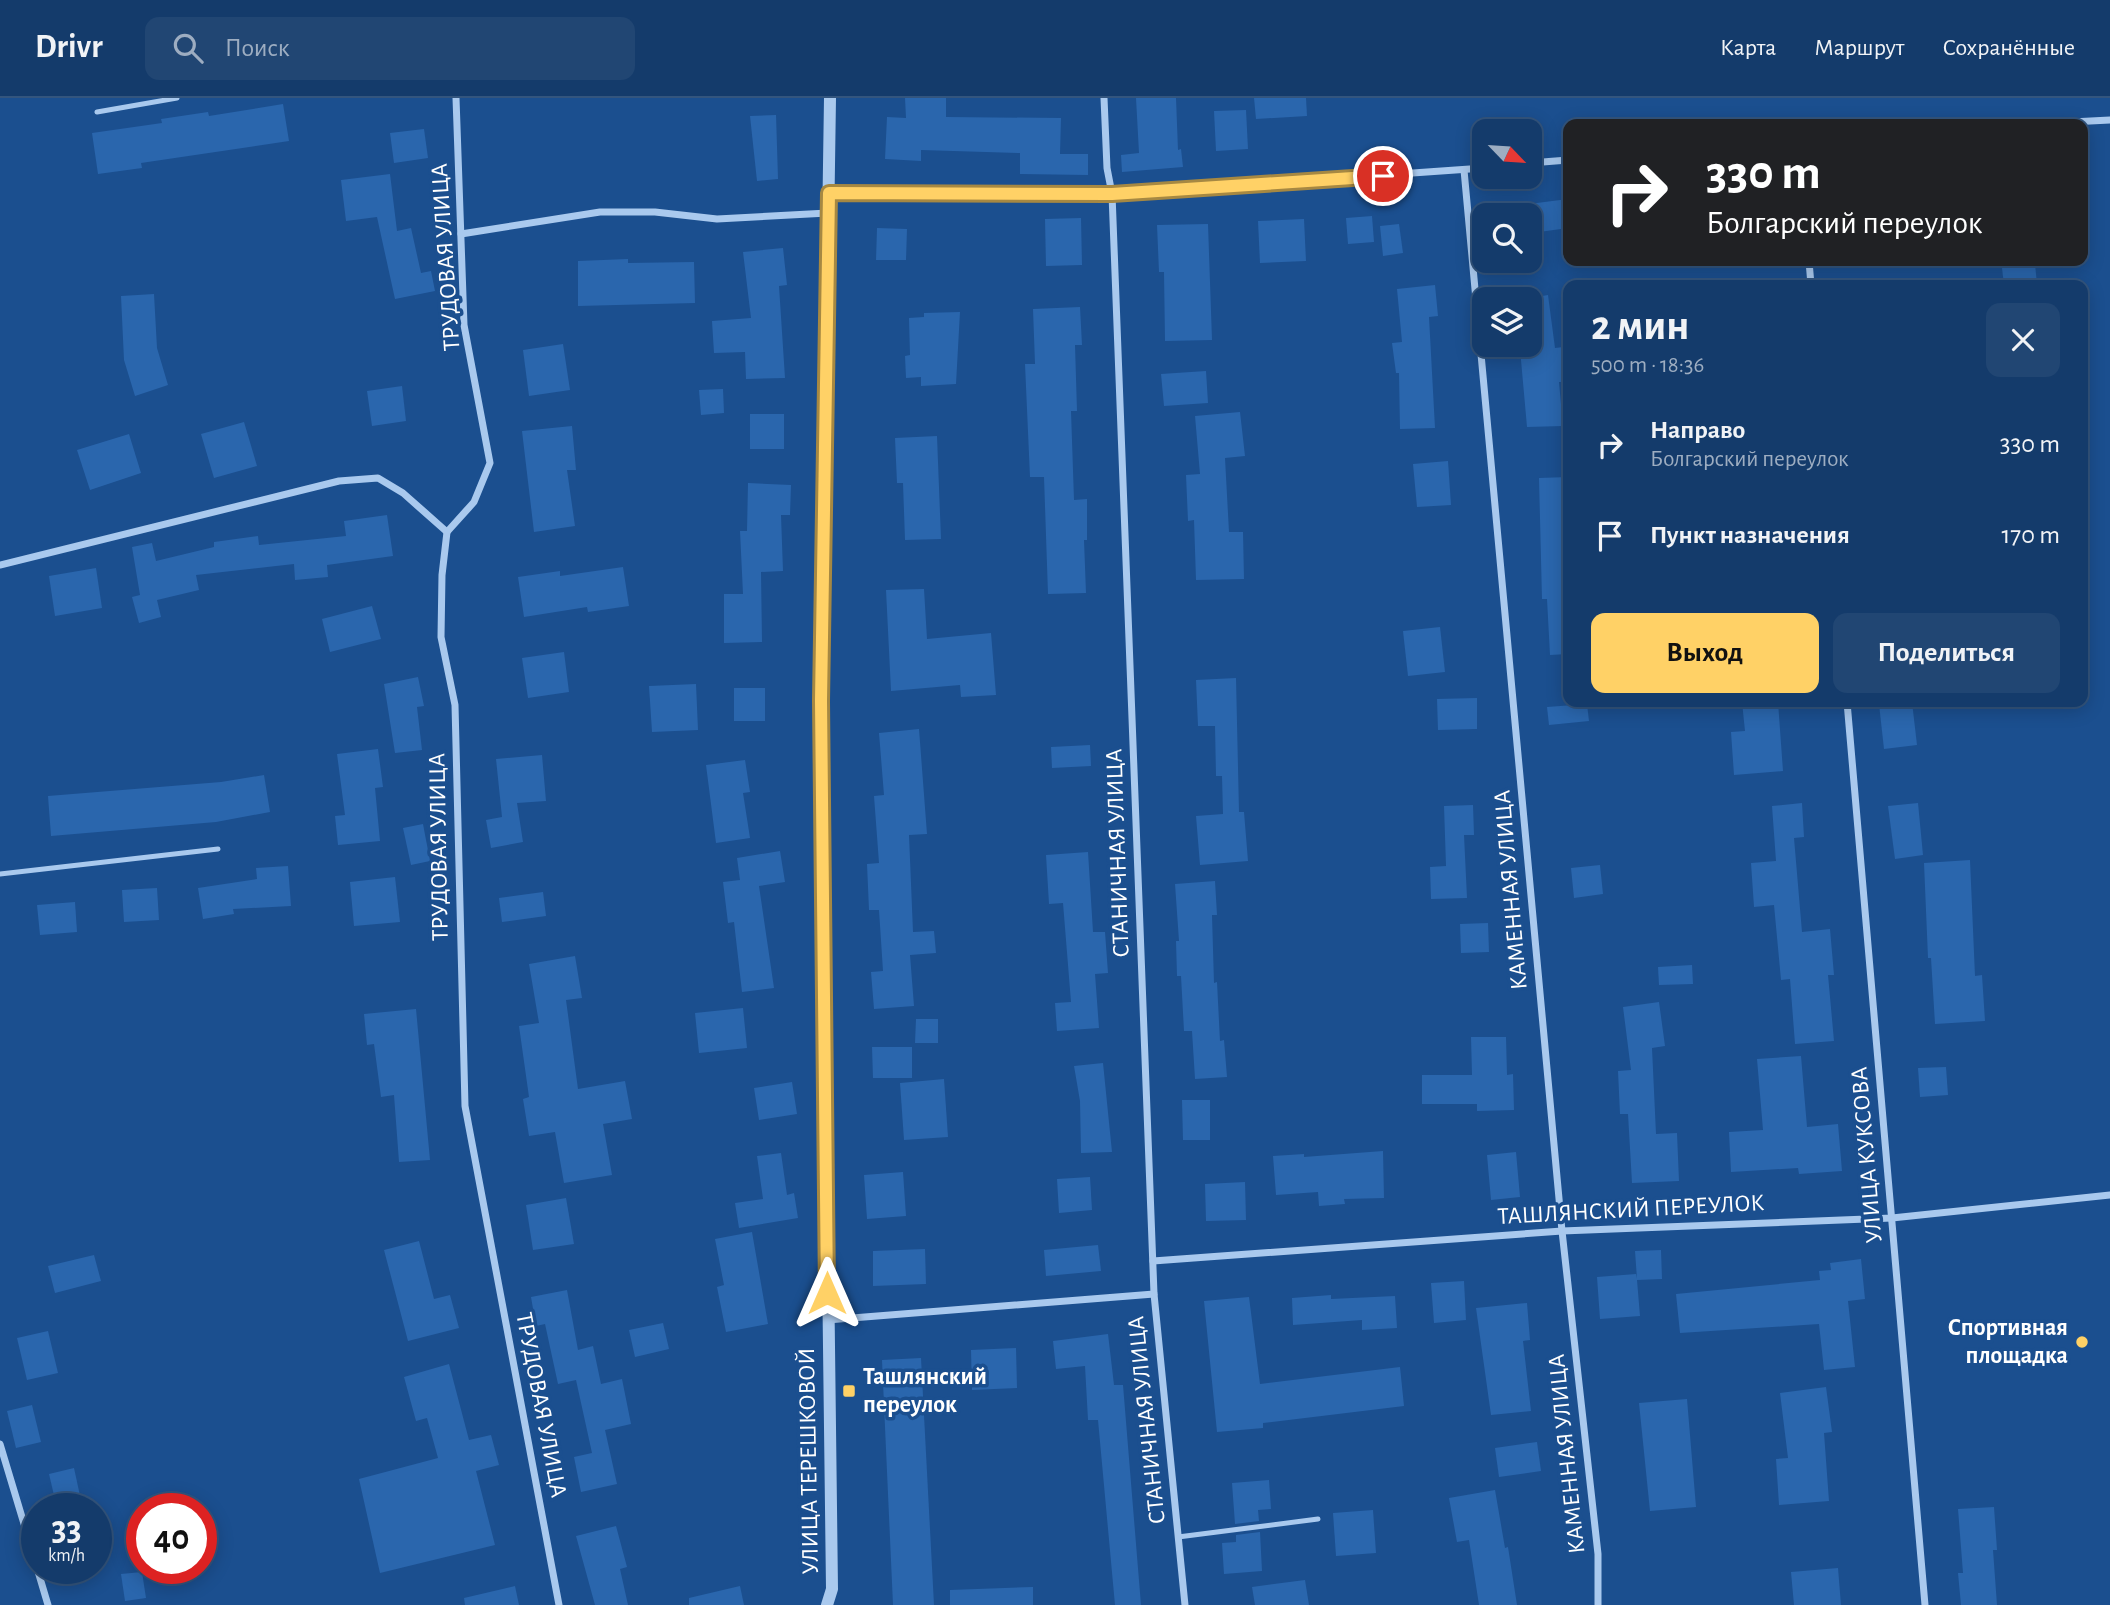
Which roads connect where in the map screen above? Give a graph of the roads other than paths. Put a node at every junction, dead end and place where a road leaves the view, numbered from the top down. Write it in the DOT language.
graph roads {
  1 [pos="177,98"];
  2 [pos="456,98"];
  3 [pos="830,98"];
  4 [pos="1104,98"];
  5 [pos="97,112"];
  6 [pos="2110,120"];
  7 [pos="2088,121"];
  8 [pos="1563,160"];
  9 [pos="1542,162"];
  10 [pos="1472,169"];
  11 [pos="1464,170"];
  12 [pos="829,193"];
  13 [pos="1112,194"];
  14 [pos="828,213"];
  15 [pos="461,234"];
  16 [pos="447,532"];
  17 [pos="0,565"];
  18 [pos="1847,707"];
  19 [pos="218,849"];
  20 [pos="0,874"];
  21 [pos="2110,1195"];
  22 [pos="1892,1218"];
  23 [pos="1562,1231"];
  24 [pos="1153,1261"];
  25 [pos="1154,1294"];
  26 [pos="827,1320"];
  27 [pos="0,1444"];
  28 [pos="21,1514"];
  29 [pos="1318,1519"];
  30 [pos="1178,1537"];
  31 [pos="42,1584"];
  32 [pos="48,1605"];
  33 [pos="559,1605"];
  34 [pos="827,1605"];
  35 [pos="1185,1605"];
  36 [pos="1598,1605"];
  37 [pos="1926,1605"];
  1 -- 5 [label="lane"];
  2 -- 15 [label="street, ТРУДОВАЯ УЛИЦА"];
  3 -- 12 [label="street, УЛИЦА ТЕРЕШКОВОЙ"];
  4 -- 13 [label="street, СТАНИЧНАЯ УЛИЦА"];
  6 -- 7 [label="street"];
  8 -- 9 [label="street"];
  10 -- 11 [label="street"];
  11 -- 13 [label="street"];
  11 -- 23 [label="street, КАМЕННАЯ УЛИЦА"];
  12 -- 13 [label="street"];
  12 -- 14 [label="street, УЛИЦА ТЕРЕШКОВОЙ"];
  13 -- 24 [label="street, СТАНИЧНАЯ УЛИЦА"];
  14 -- 15 [label="street"];
  14 -- 26 [label="street, УЛИЦА ТЕРЕШКОВОЙ"];
  15 -- 16 [label="street, ТРУДОВАЯ УЛИЦА"];
  16 -- 17 [label="street"];
  16 -- 33 [label="street, ТРУДОВАЯ УЛИЦА"];
  18 -- 22 [label="street, УЛИЦА КУКСОВА"];
  19 -- 20 [label="lane"];
  21 -- 22 [label="street, ТАШЛЯНСКИЙ ПЕРЕУЛОК"];
  22 -- 23 [label="street, ТАШЛЯНСКИЙ ПЕРЕУЛОК"];
  22 -- 37 [label="street, УЛИЦА КУКСОВА"];
  23 -- 24 [label="street, ТАШЛЯНСКИЙ ПЕРЕУЛОК"];
  23 -- 36 [label="street, КАМЕННАЯ УЛИЦА"];
  24 -- 25 [label="street, СТАНИЧНАЯ УЛИЦА"];
  25 -- 26 [label="street"];
  25 -- 30 [label="street, СТАНИЧНАЯ УЛИЦА"];
  26 -- 34 [label="street, УЛИЦА ТЕРЕШКОВОЙ"];
  27 -- 28 [label="street"];
  29 -- 30 [label="lane"];
  30 -- 35 [label="street, СТАНИЧНАЯ УЛИЦА"];
  31 -- 32 [label="street"];
}
